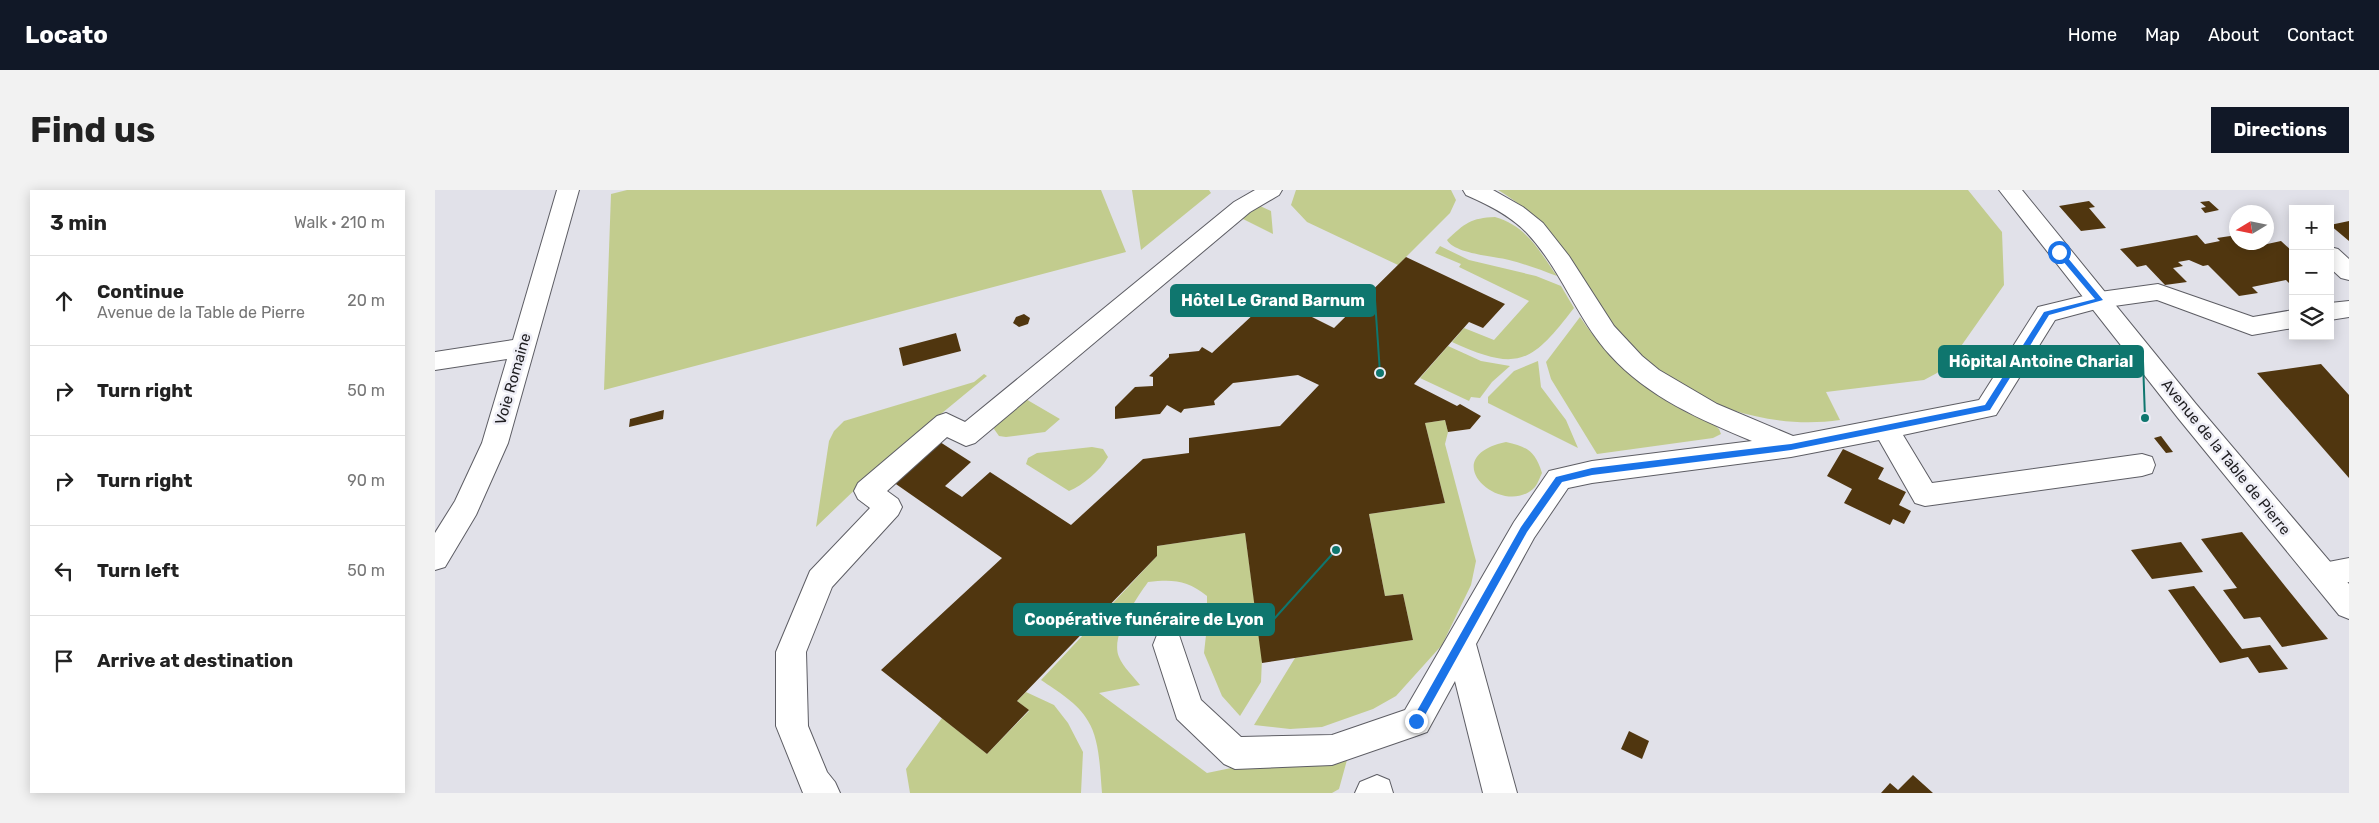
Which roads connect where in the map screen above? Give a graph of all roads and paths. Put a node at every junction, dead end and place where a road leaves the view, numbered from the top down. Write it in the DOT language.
graph roads {
  1 [pos="568,190"];
  2 [pos="1271,190"];
  3 [pos="1474,190"];
  4 [pos="2010,190"];
  5 [pos="2334,259"];
  6 [pos="2349,272"];
  7 [pos="2099,300"];
  8 [pos="2349,309"];
  9 [pos="2334,311"];
  10 [pos="2289,320"];
  11 [pos="523,347"];
  12 [pos="435,361"];
  13 [pos="1885,426"];
  14 [pos="1791,447"];
  15 [pos="2142,465"];
  16 [pos="435,558"];
  17 [pos="2336,572"];
  18 [pos="2349,606"];
  19 [pos="1460,642"];
  20 [pos="1168,644"];
  21 [pos="823,793"];
  22 [pos="1500,793"];
  1 -- 11 [label="street, Voie Romaine"];
  2 -- 21 [label="street"];
  3 -- 14 [label="street"];
  4 -- 7 [label="street, Avenue de la Table de Pierre"];
  5 -- 6 [label="street"];
  7 -- 10 [label="street"];
  7 -- 13 [label="street"];
  7 -- 17 [label="street, Avenue de la Table de Pierre"];
  8 -- 9 [label="street"];
  11 -- 12 [label="street"];
  11 -- 16 [label="street, Voie Romaine"];
  13 -- 14 [label="street"];
  13 -- 15 [label="street"];
  14 -- 19 [label="street"];
  17 -- 18 [label="street, Avenue de la Table de Pierre"];
  19 -- 20 [label="street"];
  19 -- 22 [label="street"];
}
